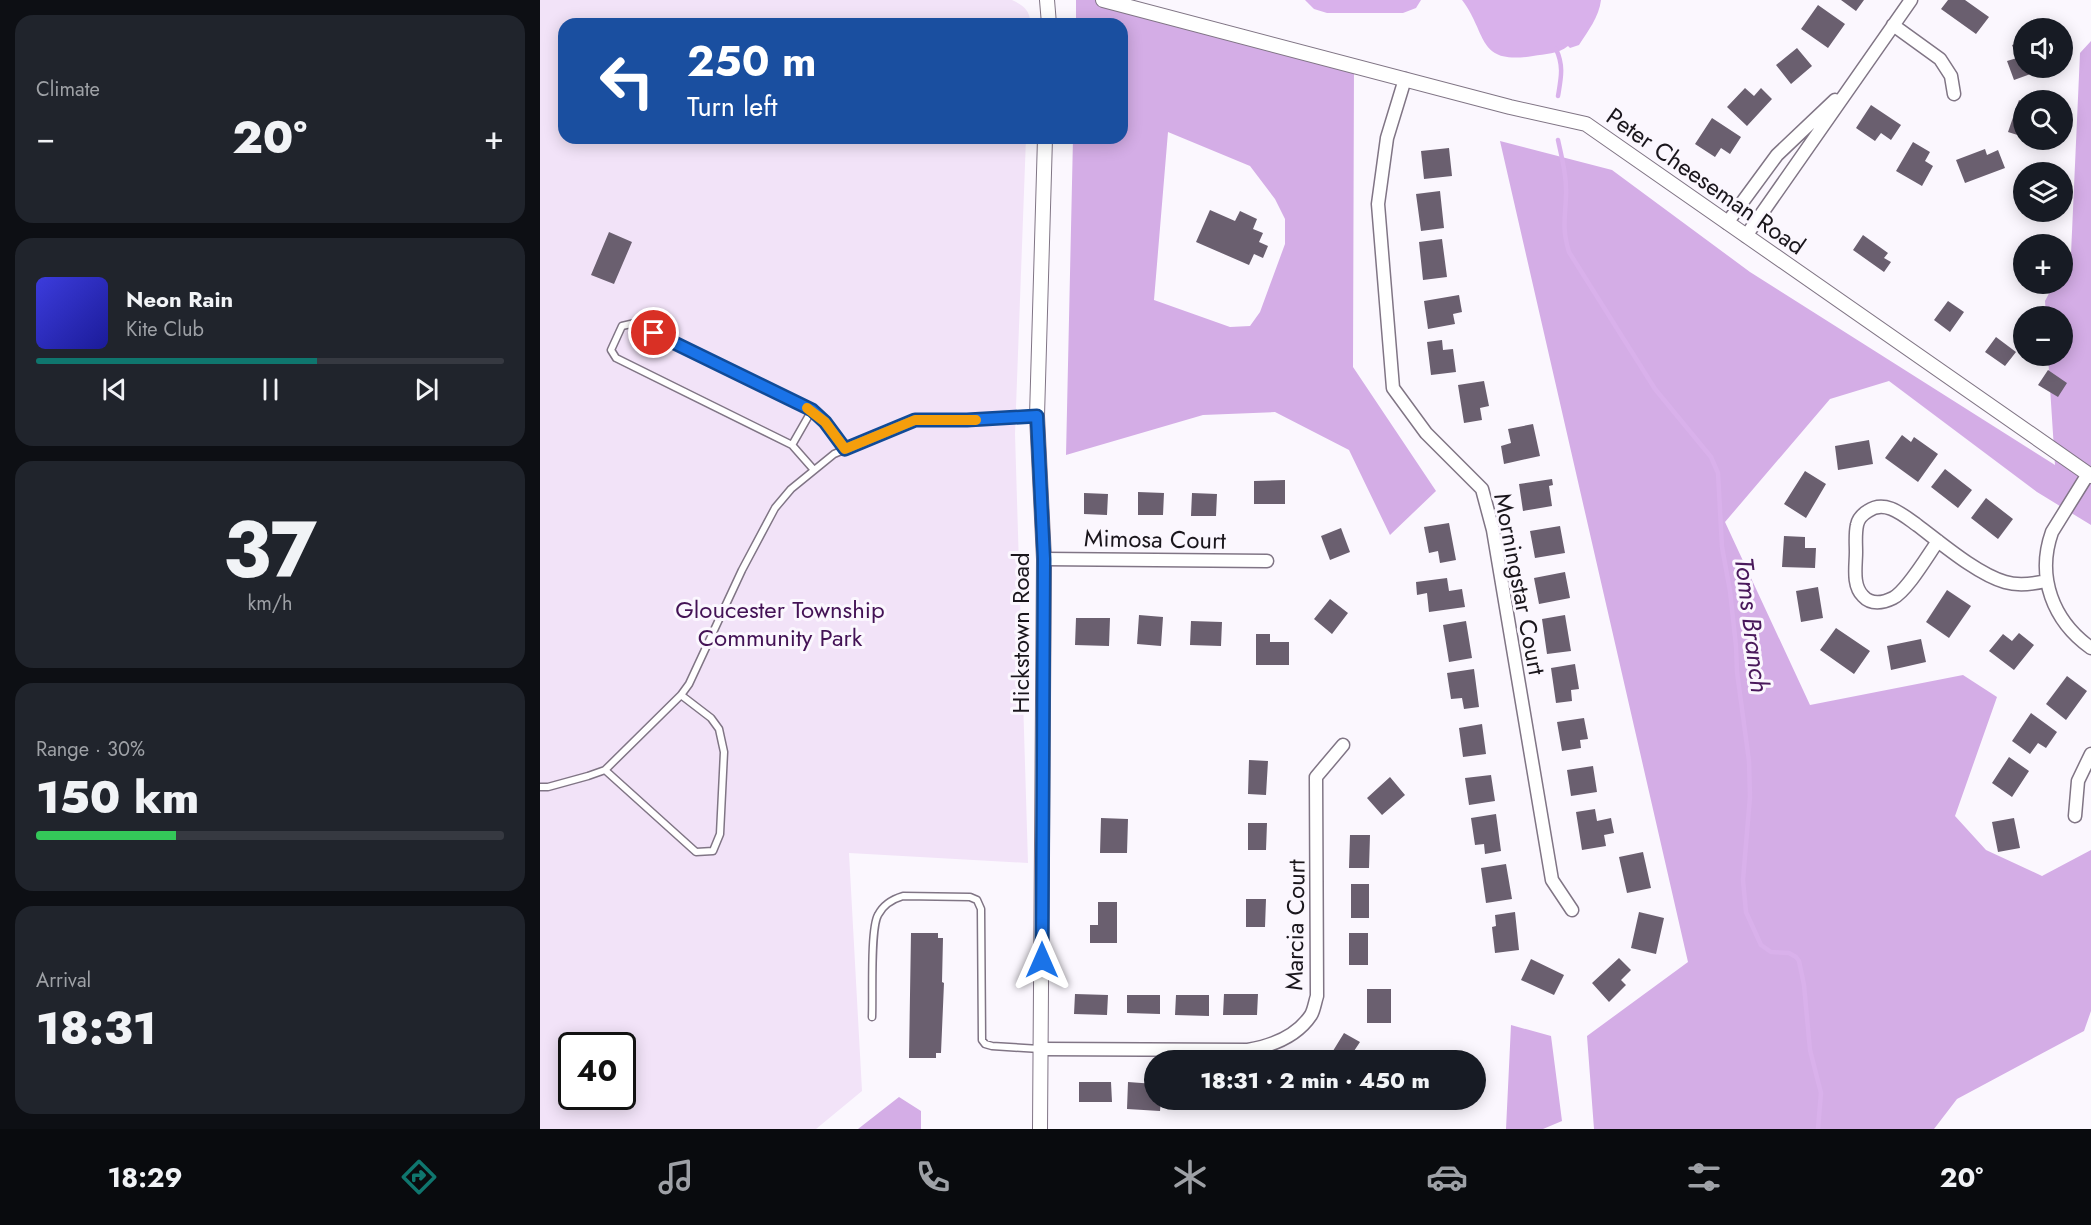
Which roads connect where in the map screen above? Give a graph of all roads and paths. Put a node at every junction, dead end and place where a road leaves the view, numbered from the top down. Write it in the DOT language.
graph roads {
  1 [pos="1047,0"];
  2 [pos="1103,0"];
  3 [pos="1911,0"];
  4 [pos="1048,18"];
  5 [pos="1893,25"];
  6 [pos="1860,73"];
  7 [pos="1405,79"];
  8 [pos="1954,94"];
  9 [pos="1046,144"];
  10 [pos="1727,223"];
  11 [pos="1746,236"];
  12 [pos="812,410"];
  13 [pos="1037,416"];
  14 [pos="792,445"];
  15 [pos="845,449"];
  16 [pos="814,470"];
  17 [pos="2089,475"];
  18 [pos="1938,541"];
  19 [pos="1044,559"];
  20 [pos="1267,561"];
  21 [pos="2046,581"];
  22 [pos="2091,648"];
  23 [pos="681,695"];
  24 [pos="1343,745"];
  25 [pos="2091,754"];
  26 [pos="605,770"];
  27 [pos="540,787"];
  28 [pos="2074,816"];
  29 [pos="1572,910"];
  30 [pos="872,1017"];
  31 [pos="1041,1049"];
  32 [pos="1040,1129"];
  1 -- 4 [label="street"];
  2 -- 7 [label="street, Peter Cheeseman Road"];
  3 -- 5 [label="street"];
  5 -- 6 [label="street"];
  5 -- 8 [label="street"];
  6 -- 10 [label="street"];
  6 -- 11 [label="street"];
  7 -- 10 [label="street, Peter Cheeseman Road"];
  7 -- 29 [label="street, Morningstar Court"];
  9 -- 13 [label="street, Hickstown Road"];
  10 -- 11 [label="street, Peter Cheeseman Road"];
  11 -- 17 [label="street, Peter Cheeseman Road"];
  12 -- 14 [label="lane"];
  12 -- 14 [label="lane"];
  12 -- 15 [label="lane"];
  13 -- 15 [label="lane"];
  13 -- 19 [label="street, Hickstown Road"];
  14 -- 16 [label="lane"];
  15 -- 16 [label="lane"];
  16 -- 23 [label="lane"];
  17 -- 21 [label="street"];
  18 -- 18 [label="street"];
  18 -- 21 [label="street"];
  19 -- 20 [label="street, Mimosa Court"];
  19 -- 31 [label="street, Hickstown Road"];
  21 -- 22 [label="street"];
  23 -- 26 [label="lane"];
  23 -- 26 [label="lane"];
  24 -- 31 [label="street, Marcia Court"];
  25 -- 28 [label="street"];
  26 -- 27 [label="lane"];
  30 -- 31 [label="lane"];
  31 -- 32 [label="street, Hickstown Road"];
}
